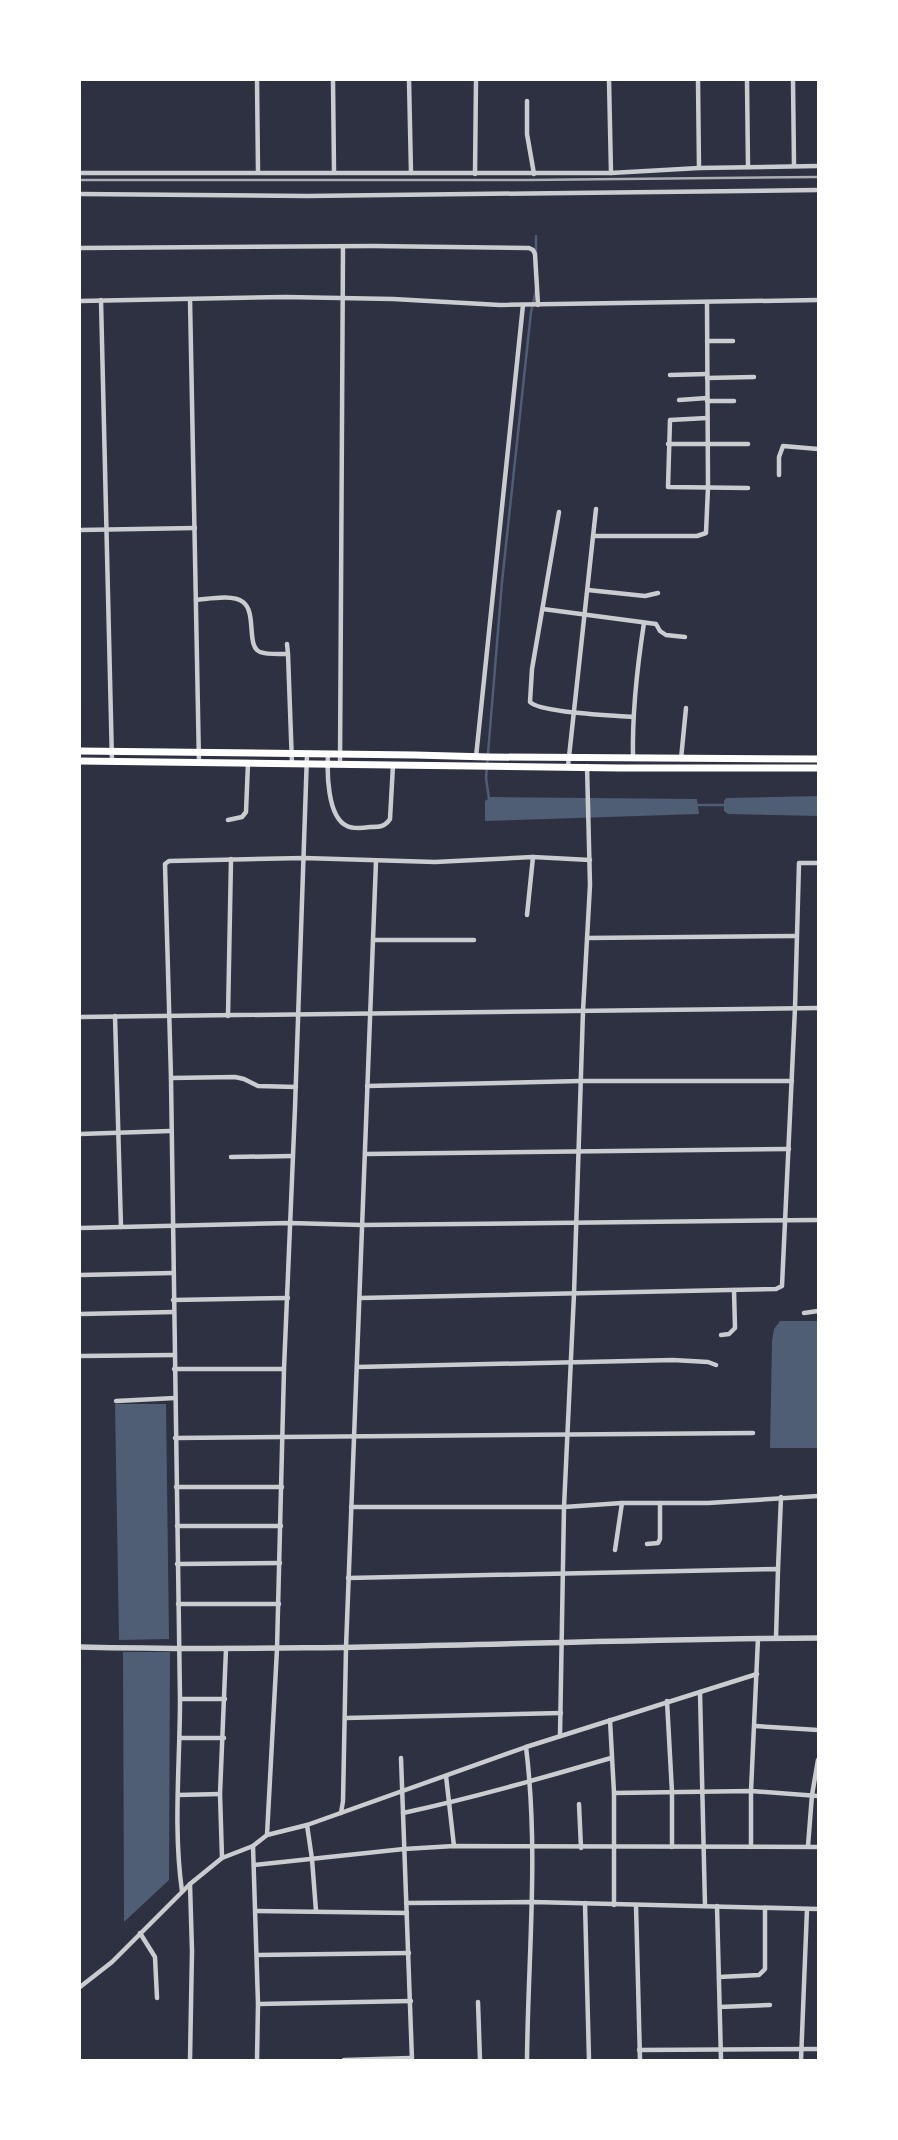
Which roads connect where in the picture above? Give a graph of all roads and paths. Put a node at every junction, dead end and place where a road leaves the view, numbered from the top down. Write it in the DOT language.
graph roads {
  1 [pos="257,80"];
  2 [pos="332,80"];
  3 [pos="409,80"];
  4 [pos="476,80"];
  5 [pos="609,80"];
  6 [pos="698,80"];
  7 [pos="747,80"];
  8 [pos="793,80"];
  9 [pos="528,101"];
  10 [pos="794,166"];
  11 [pos="818,166"];
  12 [pos="748,167"];
  13 [pos="699,168"];
  14 [pos="258,172"];
  15 [pos="334,172"];
  16 [pos="80,173"];
  17 [pos="411,173"];
  18 [pos="611,173"];
  19 [pos="475,174"];
  20 [pos="534,174"];
  21 [pos="818,190"];
  22 [pos="80,194"];
  23 [pos="343,247"];
  24 [pos="80,248"];
  25 [pos="190,299"];
  26 [pos="343,299"];
  27 [pos="101,300"];
  28 [pos="818,300"];
  29 [pos="80,301"];
  30 [pos="707,302"];
  31 [pos="523,305"];
  32 [pos="533,305"];
  33 [pos="733,341"];
  34 [pos="707,342"];
  35 [pos="670,375"];
  36 [pos="707,376"];
  37 [pos="754,377"];
  38 [pos="679,400"];
  39 [pos="707,400"];
  40 [pos="734,401"];
  41 [pos="707,418"];
  42 [pos="668,444"];
  43 [pos="708,444"];
  44 [pos="748,444"];
  45 [pos="818,449"];
  46 [pos="780,475"];
  47 [pos="708,487"];
  48 [pos="748,488"];
  49 [pos="596,509"];
  50 [pos="559,512"];
  51 [pos="195,528"];
  52 [pos="80,530"];
  53 [pos="106,530"];
  54 [pos="593,536"];
  55 [pos="588,590"];
  56 [pos="658,593"];
  57 [pos="196,600"];
  58 [pos="543,609"];
  59 [pos="585,615"];
  60 [pos="644,623"];
  61 [pos="685,637"];
  62 [pos="287,644"];
  63 [pos="288,654"];
  64 [pos="686,708"];
  65 [pos="573,712"];
  66 [pos="632,717"];
  67 [pos="112,750"];
  68 [pos="80,751"];
  69 [pos="198,751"];
  70 [pos="292,754"];
  71 [pos="307,754"];
  72 [pos="328,754"];
  73 [pos="339,754"];
  74 [pos="569,757"];
  75 [pos="633,758"];
  76 [pos="681,759"];
  77 [pos="818,759"];
  78 [pos="484,760"];
  79 [pos="80,761"];
  80 [pos="112,762"];
  81 [pos="199,763"];
  82 [pos="248,763"];
  83 [pos="292,764"];
  84 [pos="306,764"];
  85 [pos="327,764"];
  86 [pos="340,764"];
  87 [pos="393,765"];
  88 [pos="568,766"];
  89 [pos="587,766"];
  90 [pos="818,768"];
  91 [pos="228,820"];
  92 [pos="533,857"];
  93 [pos="304,858"];
  94 [pos="232,859"];
  95 [pos="590,860"];
  96 [pos="376,861"];
  97 [pos="818,863"];
  98 [pos="527,915"];
  99 [pos="796,936"];
  100 [pos="587,938"];
  101 [pos="373,940"];
  102 [pos="474,940"];
  103 [pos="795,1008"];
  104 [pos="818,1008"];
  105 [pos="583,1011"];
  106 [pos="371,1014"];
  107 [pos="297,1015"];
  108 [pos="115,1016"];
  109 [pos="169,1016"];
  110 [pos="228,1016"];
  111 [pos="80,1017"];
  112 [pos="171,1078"];
  113 [pos="580,1081"];
  114 [pos="792,1081"];
  115 [pos="368,1086"];
  116 [pos="296,1087"];
  117 [pos="170,1131"];
  118 [pos="117,1132"];
  119 [pos="80,1134"];
  120 [pos="788,1149"];
  121 [pos="579,1152"];
  122 [pos="365,1154"];
  123 [pos="293,1156"];
  124 [pos="231,1157"];
  125 [pos="818,1220"];
  126 [pos="785,1221"];
  127 [pos="576,1222"];
  128 [pos="290,1223"];
  129 [pos="362,1225"];
  130 [pos="120,1227"];
  131 [pos="172,1227"];
  132 [pos="80,1228"];
  133 [pos="173,1273"];
  134 [pos="80,1275"];
  135 [pos="734,1290"];
  136 [pos="574,1294"];
  137 [pos="288,1298"];
  138 [pos="360,1298"];
  139 [pos="173,1300"];
  140 [pos="818,1311"];
  141 [pos="173,1312"];
  142 [pos="804,1313"];
  143 [pos="80,1314"];
  144 [pos="721,1335"];
  145 [pos="174,1355"];
  146 [pos="80,1356"];
  147 [pos="570,1361"];
  148 [pos="716,1365"];
  149 [pos="357,1367"];
  150 [pos="174,1369"];
  151 [pos="284,1370"];
  152 [pos="175,1398"];
  153 [pos="116,1401"];
  154 [pos="753,1433"];
  155 [pos="567,1434"];
  156 [pos="354,1435"];
  157 [pos="175,1438"];
  158 [pos="284,1438"];
  159 [pos="176,1487"];
  160 [pos="282,1487"];
  161 [pos="818,1496"];
  162 [pos="781,1497"];
  163 [pos="622,1503"];
  164 [pos="660,1503"];
  165 [pos="351,1507"];
  166 [pos="564,1507"];
  167 [pos="177,1526"];
  168 [pos="281,1526"];
  169 [pos="647,1544"];
  170 [pos="615,1550"];
  171 [pos="280,1563"];
  172 [pos="177,1564"];
  173 [pos="778,1569"];
  174 [pos="562,1575"];
  175 [pos="348,1578"];
  176 [pos="178,1604"];
  177 [pos="279,1604"];
  178 [pos="758,1638"];
  179 [pos="776,1638"];
  180 [pos="818,1638"];
  181 [pos="561,1643"];
  182 [pos="80,1647"];
  183 [pos="346,1648"];
  184 [pos="178,1649"];
  185 [pos="226,1649"];
  186 [pos="277,1649"];
  187 [pos="757,1674"];
  188 [pos="700,1692"];
  189 [pos="180,1699"];
  190 [pos="226,1700"];
  191 [pos="667,1701"];
  192 [pos="561,1714"];
  193 [pos="345,1718"];
  194 [pos="610,1720"];
  195 [pos="755,1726"];
  196 [pos="818,1730"];
  197 [pos="560,1736"];
  198 [pos="180,1738"];
  199 [pos="224,1738"];
  200 [pos="526,1747"];
  201 [pos="401,1758"];
  202 [pos="611,1758"];
  203 [pos="818,1760"];
  204 [pos="446,1776"];
  205 [pos="530,1782"];
  206 [pos="751,1791"];
  207 [pos="672,1792"];
  208 [pos="702,1792"];
  209 [pos="402,1793"];
  210 [pos="614,1793"];
  211 [pos="220,1794"];
  212 [pos="178,1795"];
  213 [pos="815,1796"];
  214 [pos="449,1803"];
  215 [pos="579,1804"];
  216 [pos="341,1813"];
  217 [pos="402,1813"];
  218 [pos="307,1825"];
  219 [pos="267,1835"];
  220 [pos="253,1846"];
  221 [pos="454,1846"];
  222 [pos="808,1846"];
  223 [pos="614,1847"];
  224 [pos="672,1847"];
  225 [pos="703,1847"];
  226 [pos="751,1847"];
  227 [pos="818,1847"];
  228 [pos="533,1848"];
  229 [pos="581,1848"];
  230 [pos="404,1849"];
  231 [pos="222,1858"];
  232 [pos="312,1859"];
  233 [pos="254,1865"];
  234 [pos="190,1884"];
  235 [pos="182,1891"];
  236 [pos="533,1902"];
  237 [pos="406,1903"];
  238 [pos="585,1903"];
  239 [pos="636,1904"];
  240 [pos="614,1905"];
  241 [pos="705,1906"];
  242 [pos="717,1906"];
  243 [pos="765,1908"];
  244 [pos="807,1909"];
  245 [pos="818,1909"];
  246 [pos="256,1911"];
  247 [pos="316,1911"];
  248 [pos="407,1912"];
  249 [pos="140,1934"];
  250 [pos="409,1953"];
  251 [pos="256,1955"];
  252 [pos="719,1977"];
  253 [pos="80,1987"];
  254 [pos="157,1998"];
  255 [pos="411,2001"];
  256 [pos="478,2002"];
  257 [pos="258,2004"];
  258 [pos="770,2005"];
  259 [pos="720,2007"];
  260 [pos="721,2049"];
  261 [pos="801,2049"];
  262 [pos="818,2049"];
  263 [pos="640,2050"];
  264 [pos="412,2059"];
  265 [pos="190,2060"];
  266 [pos="257,2060"];
  267 [pos="344,2060"];
  268 [pos="480,2060"];
  269 [pos="527,2060"];
  270 [pos="589,2060"];
  271 [pos="640,2060"];
  272 [pos="721,2060"];
  273 [pos="801,2060"];
  1 -- 14 [label="street"];
  2 -- 15 [label="street"];
  3 -- 17 [label="street"];
  4 -- 19 [label="street"];
  5 -- 18 [label="street"];
  6 -- 13 [label="street"];
  7 -- 12 [label="street"];
  8 -- 10 [label="street"];
  9 -- 20 [label="street"];
  10 -- 11 [label="street"];
  10 -- 12 [label="street"];
  12 -- 13 [label="street"];
  13 -- 18 [label="street"];
  14 -- 15 [label="street"];
  14 -- 16 [label="street"];
  15 -- 17 [label="street"];
  17 -- 19 [label="street"];
  18 -- 20 [label="street"];
  19 -- 20 [label="street"];
  21 -- 22 [label="street"];
  23 -- 24 [label="street"];
  23 -- 26 [label="street"];
  23 -- 32 [label="street"];
  25 -- 26 [label="street"];
  25 -- 27 [label="street"];
  25 -- 51 [label="street"];
  26 -- 31 [label="street"];
  26 -- 73 [label="street"];
  27 -- 29 [label="street"];
  27 -- 53 [label="street"];
  28 -- 30 [label="street"];
  30 -- 32 [label="street"];
  30 -- 34 [label="street"];
  31 -- 32 [label="street"];
  31 -- 78 [label="street"];
  33 -- 34 [label="street"];
  34 -- 36 [label="street"];
  35 -- 36 [label="street"];
  36 -- 37 [label="street"];
  36 -- 39 [label="street"];
  38 -- 39 [label="street"];
  39 -- 40 [label="street"];
  39 -- 41 [label="street"];
  41 -- 42 [label="street"];
  41 -- 43 [label="street"];
  42 -- 43 [label="street"];
  42 -- 47 [label="street"];
  43 -- 44 [label="street"];
  43 -- 47 [label="street"];
  45 -- 46 [label="street"];
  47 -- 48 [label="street"];
  47 -- 54 [label="street"];
  49 -- 54 [label="street"];
  50 -- 58 [label="street"];
  51 -- 53 [label="street"];
  51 -- 57 [label="street"];
  52 -- 53 [label="street"];
  53 -- 67 [label="street"];
  54 -- 55 [label="street"];
  55 -- 56 [label="street"];
  55 -- 59 [label="street"];
  57 -- 63 [label="street"];
  57 -- 69 [label="street"];
  58 -- 59 [label="street"];
  58 -- 65 [label="street"];
  59 -- 60 [label="street"];
  59 -- 65 [label="street"];
  60 -- 61 [label="street"];
  60 -- 66 [label="street"];
  62 -- 63 [label="street"];
  63 -- 70 [label="street"];
  64 -- 76 [label="street"];
  65 -- 66 [label="street"];
  65 -- 74 [label="street"];
  66 -- 75 [label="street"];
  67 -- 68 [label="main road"];
  67 -- 69 [label="main road"];
  67 -- 80 [label="street"];
  69 -- 70 [label="main road"];
  69 -- 81 [label="street"];
  70 -- 71 [label="main road"];
  70 -- 83 [label="street"];
  71 -- 72 [label="main road"];
  71 -- 84 [label="street"];
  72 -- 73 [label="main road"];
  72 -- 85 [label="street"];
  73 -- 78 [label="main road"];
  73 -- 86 [label="street"];
  74 -- 75 [label="main road"];
  74 -- 78 [label="main road"];
  74 -- 88 [label="street"];
  75 -- 76 [label="main road"];
  76 -- 77 [label="main road"];
  78 -- 87 [label="main road"];
  78 -- 88 [label="main road"];
  79 -- 80 [label="main road"];
  80 -- 81 [label="main road"];
  81 -- 82 [label="main road"];
  82 -- 83 [label="main road"];
  82 -- 91 [label="street"];
  83 -- 84 [label="main road"];
  84 -- 85 [label="main road"];
  84 -- 93 [label="street"];
  85 -- 86 [label="main road"];
  85 -- 87 [label="street"];
  86 -- 87 [label="main road"];
  88 -- 89 [label="main road"];
  89 -- 90 [label="main road"];
  89 -- 95 [label="street"];
  92 -- 95 [label="street"];
  92 -- 96 [label="street"];
  92 -- 98 [label="street"];
  93 -- 94 [label="street"];
  93 -- 96 [label="street"];
  93 -- 107 [label="street"];
  94 -- 109 [label="street"];
  94 -- 110 [label="street"];
  95 -- 100 [label="street"];
  96 -- 101 [label="street"];
  97 -- 99 [label="street"];
  99 -- 100 [label="street"];
  99 -- 103 [label="street"];
  100 -- 105 [label="street"];
  101 -- 102 [label="street"];
  101 -- 106 [label="street"];
  103 -- 104 [label="street"];
  103 -- 105 [label="street"];
  103 -- 114 [label="street"];
  105 -- 106 [label="street"];
  105 -- 113 [label="street"];
  106 -- 107 [label="street"];
  106 -- 115 [label="street"];
  107 -- 110 [label="street"];
  107 -- 116 [label="street"];
  108 -- 109 [label="street"];
  108 -- 111 [label="street"];
  108 -- 118 [label="street"];
  109 -- 110 [label="street"];
  109 -- 112 [label="street"];
  112 -- 116 [label="street"];
  112 -- 117 [label="street"];
  113 -- 114 [label="street"];
  113 -- 115 [label="street"];
  113 -- 121 [label="street"];
  114 -- 120 [label="street"];
  115 -- 122 [label="street"];
  116 -- 123 [label="street"];
  117 -- 118 [label="street"];
  117 -- 131 [label="street"];
  118 -- 119 [label="street"];
  118 -- 130 [label="street"];
  120 -- 121 [label="street"];
  120 -- 126 [label="street"];
  121 -- 122 [label="street"];
  121 -- 127 [label="street"];
  122 -- 129 [label="street"];
  123 -- 124 [label="street"];
  123 -- 128 [label="street"];
  125 -- 126 [label="street"];
  126 -- 127 [label="street"];
  126 -- 135 [label="street"];
  127 -- 129 [label="street"];
  127 -- 136 [label="street"];
  128 -- 129 [label="street"];
  128 -- 131 [label="street"];
  128 -- 137 [label="street"];
  129 -- 138 [label="street"];
  130 -- 131 [label="street"];
  130 -- 132 [label="street"];
  131 -- 133 [label="street"];
  133 -- 134 [label="street"];
  133 -- 139 [label="street"];
  135 -- 136 [label="street"];
  135 -- 144 [label="street"];
  136 -- 138 [label="street"];
  136 -- 147 [label="street"];
  137 -- 139 [label="street"];
  137 -- 151 [label="street"];
  138 -- 149 [label="street"];
  139 -- 141 [label="street"];
  140 -- 142 [label="street"];
  141 -- 143 [label="street"];
  141 -- 145 [label="street"];
  145 -- 146 [label="street"];
  145 -- 150 [label="street"];
  147 -- 148 [label="street"];
  147 -- 149 [label="street"];
  147 -- 155 [label="street"];
  149 -- 156 [label="street"];
  150 -- 151 [label="street"];
  150 -- 152 [label="street"];
  151 -- 158 [label="street"];
  152 -- 153 [label="street"];
  152 -- 157 [label="street"];
  154 -- 155 [label="street"];
  155 -- 156 [label="street"];
  155 -- 166 [label="street"];
  156 -- 158 [label="street"];
  156 -- 165 [label="street"];
  157 -- 158 [label="street"];
  157 -- 159 [label="street"];
  158 -- 160 [label="street"];
  159 -- 160 [label="street"];
  159 -- 167 [label="street"];
  160 -- 168 [label="street"];
  161 -- 162 [label="street"];
  162 -- 164 [label="street"];
  162 -- 173 [label="street"];
  163 -- 164 [label="street"];
  163 -- 166 [label="street"];
  163 -- 170 [label="street"];
  164 -- 169 [label="street"];
  165 -- 166 [label="street"];
  165 -- 175 [label="street"];
  166 -- 174 [label="street"];
  167 -- 168 [label="street"];
  167 -- 172 [label="street"];
  168 -- 171 [label="street"];
  171 -- 172 [label="street"];
  171 -- 177 [label="street"];
  172 -- 176 [label="street"];
  173 -- 174 [label="street"];
  173 -- 179 [label="street"];
  174 -- 175 [label="street"];
  174 -- 181 [label="street"];
  175 -- 183 [label="street"];
  176 -- 177 [label="street"];
  176 -- 184 [label="street"];
  177 -- 186 [label="street"];
  178 -- 179 [label="street"];
  178 -- 181 [label="street"];
  178 -- 187 [label="street"];
  179 -- 180 [label="street"];
  181 -- 183 [label="street"];
  181 -- 192 [label="street"];
  182 -- 184 [label="street"];
  183 -- 186 [label="street"];
  183 -- 193 [label="street"];
  184 -- 185 [label="street"];
  184 -- 189 [label="street"];
  185 -- 186 [label="street"];
  185 -- 190 [label="street"];
  186 -- 219 [label="street"];
  187 -- 188 [label="street"];
  187 -- 195 [label="street"];
  188 -- 191 [label="street"];
  188 -- 208 [label="street"];
  189 -- 190 [label="street"];
  189 -- 198 [label="street"];
  190 -- 199 [label="street"];
  191 -- 194 [label="street"];
  191 -- 207 [label="street"];
  192 -- 193 [label="street"];
  192 -- 197 [label="street"];
  193 -- 216 [label="street"];
  194 -- 197 [label="street"];
  194 -- 202 [label="street"];
  195 -- 196 [label="street"];
  195 -- 206 [label="street"];
  197 -- 200 [label="street"];
  198 -- 199 [label="street"];
  198 -- 212 [label="street"];
  199 -- 211 [label="street"];
  200 -- 204 [label="street"];
  200 -- 205 [label="street"];
  201 -- 209 [label="street"];
  202 -- 205 [label="street"];
  202 -- 210 [label="street"];
  203 -- 213 [label="street"];
  204 -- 209 [label="street"];
  204 -- 214 [label="street"];
  205 -- 214 [label="street"];
  205 -- 228 [label="street"];
  206 -- 208 [label="street"];
  206 -- 213 [label="street"];
  206 -- 226 [label="street"];
  207 -- 208 [label="street"];
  207 -- 210 [label="street"];
  207 -- 224 [label="street"];
  208 -- 225 [label="street"];
  209 -- 216 [label="street"];
  209 -- 217 [label="street"];
  210 -- 223 [label="street"];
  211 -- 212 [label="street"];
  211 -- 231 [label="street"];
  212 -- 235 [label="street"];
  213 -- 222 [label="street"];
  214 -- 217 [label="street"];
  214 -- 221 [label="street"];
  215 -- 229 [label="street"];
  216 -- 218 [label="street"];
  217 -- 230 [label="street"];
  218 -- 219 [label="street"];
  218 -- 232 [label="street"];
  219 -- 220 [label="street"];
  220 -- 231 [label="street"];
  220 -- 233 [label="street"];
  221 -- 228 [label="street"];
  221 -- 230 [label="street"];
  222 -- 226 [label="street"];
  222 -- 227 [label="street"];
  223 -- 224 [label="street"];
  223 -- 229 [label="street"];
  223 -- 240 [label="street"];
  224 -- 225 [label="street"];
  225 -- 226 [label="street"];
  225 -- 241 [label="street"];
  228 -- 229 [label="street"];
  228 -- 236 [label="street"];
  230 -- 232 [label="street"];
  230 -- 237 [label="street"];
  231 -- 234 [label="street"];
  232 -- 233 [label="street"];
  232 -- 247 [label="street"];
  233 -- 246 [label="street"];
  234 -- 235 [label="street"];
  234 -- 265 [label="street"];
  235 -- 249 [label="street"];
  236 -- 237 [label="street"];
  236 -- 238 [label="street"];
  236 -- 269 [label="street"];
  237 -- 248 [label="street"];
  238 -- 240 [label="street"];
  238 -- 270 [label="street"];
  239 -- 240 [label="street"];
  239 -- 241 [label="street"];
  239 -- 263 [label="street"];
  241 -- 242 [label="street"];
  242 -- 243 [label="street"];
  242 -- 252 [label="street"];
  243 -- 244 [label="street"];
  243 -- 252 [label="street"];
  244 -- 245 [label="street"];
  244 -- 261 [label="street"];
  246 -- 247 [label="street"];
  246 -- 251 [label="street"];
  247 -- 248 [label="street"];
  248 -- 250 [label="street"];
  249 -- 253 [label="street"];
  249 -- 254 [label="street"];
  250 -- 251 [label="street"];
  250 -- 255 [label="street"];
  251 -- 257 [label="street"];
  252 -- 259 [label="street"];
  255 -- 257 [label="street"];
  255 -- 264 [label="street"];
  256 -- 268 [label="street"];
  257 -- 266 [label="street"];
  258 -- 259 [label="street"];
  259 -- 260 [label="street"];
  260 -- 261 [label="street"];
  260 -- 263 [label="street"];
  260 -- 272 [label="street"];
  261 -- 262 [label="street"];
  261 -- 273 [label="street"];
  263 -- 271 [label="street"];
  264 -- 267 [label="street"];
}
